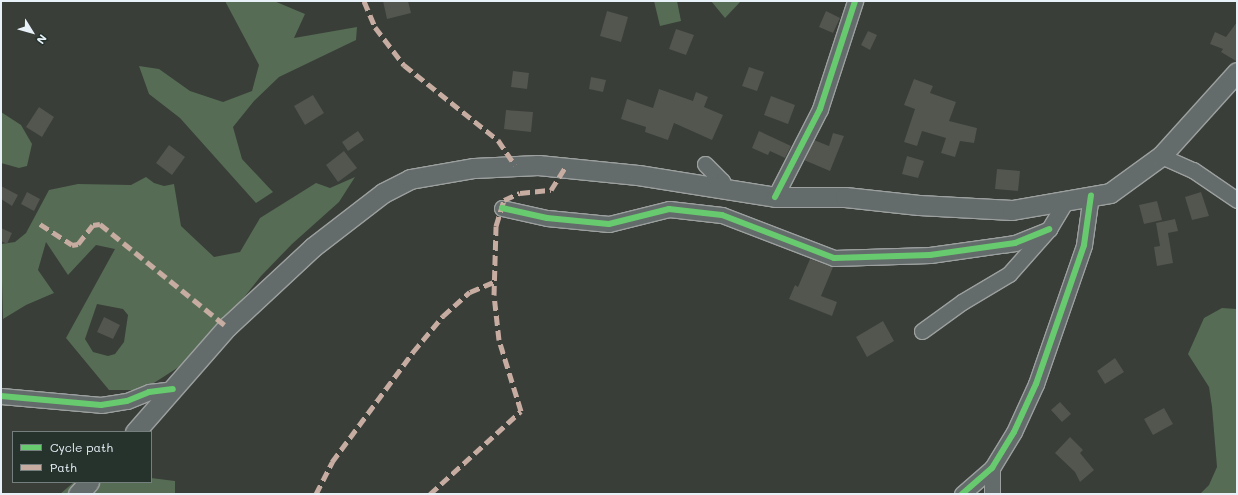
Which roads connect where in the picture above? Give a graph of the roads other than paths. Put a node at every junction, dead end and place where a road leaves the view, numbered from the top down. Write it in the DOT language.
graph roads {
  1 [pos="855,1"];
  2 [pos="1237,72"];
  3 [pos="1161,156"];
  4 [pos="705,164"];
  5 [pos="720,189"];
  6 [pos="1091,195"];
  7 [pos="775,197"];
  8 [pos="1237,200"];
  9 [pos="1065,202"];
  10 [pos="502,208"];
  11 [pos="1049,229"];
  12 [pos="922,331"];
  13 [pos="173,389"];
  14 [pos="1,396"];
  15 [pos="136,431"];
  16 [pos="992,468"];
  17 [pos="88,483"];
  18 [pos="78,494"];
  19 [pos="962,494"];
  20 [pos="992,494"];
  1 -- 7 [label="street"];
  2 -- 3 [label="main road"];
  3 -- 6 [label="main road"];
  3 -- 8 [label="street"];
  4 -- 5 [label="street"];
  5 -- 7 [label="main road"];
  5 -- 13 [label="main road"];
  6 -- 9 [label="main road"];
  6 -- 16 [label="street"];
  7 -- 9 [label="main road"];
  9 -- 11 [label="street"];
  10 -- 11 [label="street"];
  11 -- 12 [label="street"];
  13 -- 14 [label="street"];
  13 -- 15 [label="main road"];
  16 -- 19 [label="street"];
  16 -- 20 [label="street"];
  17 -- 18 [label="main road"];
}
